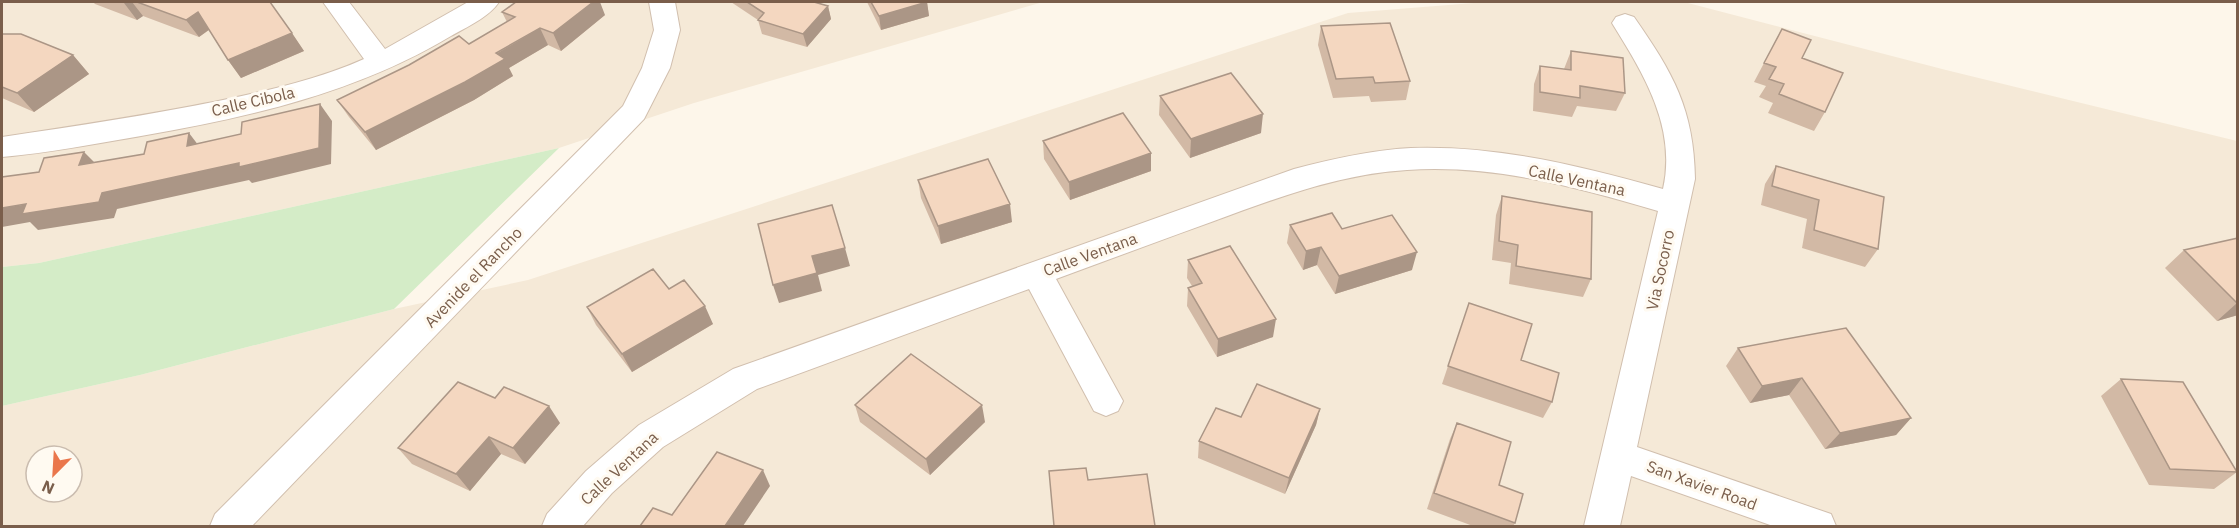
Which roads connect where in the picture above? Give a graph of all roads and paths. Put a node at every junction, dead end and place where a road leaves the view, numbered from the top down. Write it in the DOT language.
graph roads {
  1 [pos="336,2"];
  2 [pos="486,2"];
  3 [pos="662,2"];
  4 [pos="1625,23"];
  5 [pos="380,62"];
  6 [pos="2,147"];
  7 [pos="1674,204"];
  8 [pos="1036,273"];
  9 [pos="1106,401"];
  10 [pos="1619,456"];
  11 [pos="228,526"];
  12 [pos="560,526"];
  13 [pos="1602,526"];
  14 [pos="1818,526"];
  1 -- 5 [label="street"];
  2 -- 5 [label="street, Calle Cibola"];
  3 -- 11 [label="street, Avenide el Rancho"];
  4 -- 7 [label="street, Via Socorro"];
  5 -- 6 [label="street, Calle Cibola"];
  7 -- 8 [label="street, Calle Ventana"];
  7 -- 10 [label="street, Via Socorro"];
  8 -- 9 [label="street"];
  8 -- 12 [label="street, Calle Ventana"];
  10 -- 13 [label="street, Via Socorro"];
  10 -- 14 [label="street, San Xavier Road"];
}
